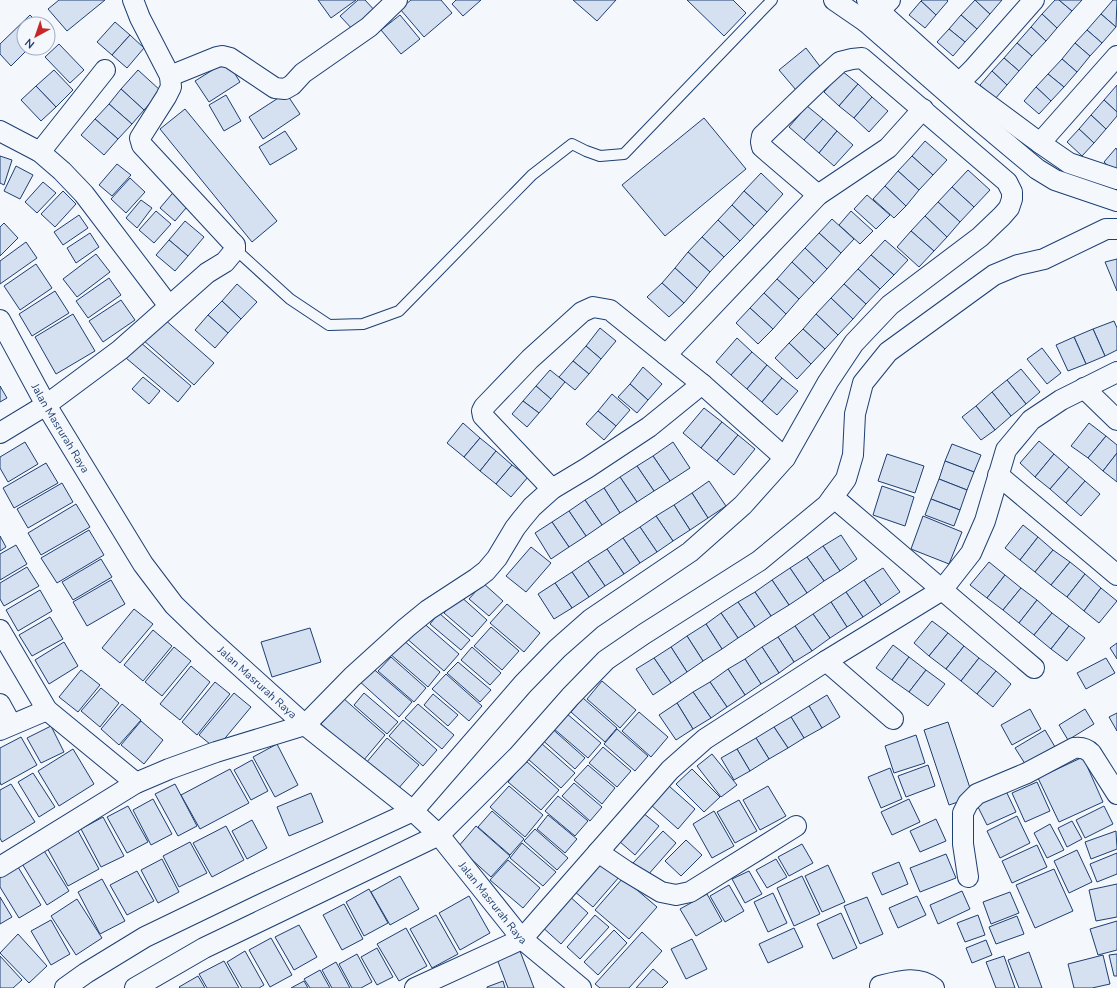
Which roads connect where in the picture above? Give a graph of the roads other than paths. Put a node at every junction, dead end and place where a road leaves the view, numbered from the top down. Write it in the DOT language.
graph roads {
  1 [pos="133,0"];
  2 [pos="397,0"];
  3 [pos="772,0"];
  4 [pos="834,0"];
  5 [pos="1034,0"];
  6 [pos="876,8"];
  7 [pos="1117,56"];
  8 [pos="105,70"];
  9 [pos="170,76"];
  10 [pos="959,83"];
  11 [pos="923,109"];
  12 [pos="0,130"];
  13 [pos="1040,143"];
  14 [pos="40,152"];
  15 [pos="1117,179"];
  16 [pos="818,195"];
  17 [pos="1117,201"];
  18 [pos="1117,229"];
  19 [pos="231,254"];
  20 [pos="168,306"];
  21 [pos="0,320"];
  22 [pos="666,355"];
  23 [pos="1117,372"];
  24 [pos="702,384"];
  25 [pos="1084,388"];
  26 [pos="46,405"];
  27 [pos="1117,420"];
  28 [pos="0,433"];
  29 [pos="785,458"];
  30 [pos="998,475"];
  31 [pos="552,489"];
  32 [pos="833,497"];
  33 [pos="1117,576"];
  34 [pos="942,590"];
  35 [pos="0,630"];
  36 [pos="826,661"];
  37 [pos="1034,668"];
  38 [pos="0,704"];
  39 [pos="47,710"];
  40 [pos="893,719"];
  41 [pos="305,725"];
  42 [pos="6,727"];
  43 [pos="136,783"];
  44 [pos="1117,794"];
  45 [pos="413,811"];
  46 [pos="796,826"];
  47 [pos="439,835"];
  48 [pos="598,852"];
  49 [pos="0,866"];
  50 [pos="968,877"];
  51 [pos="522,939"];
  52 [pos="880,986"];
  53 [pos="64,988"];
  54 [pos="135,988"];
  55 [pos="415,988"];
  56 [pos="581,988"];
  57 [pos="934,988"];
  1 -- 9 [label="street"];
  2 -- 9 [label="street"];
  3 -- 19 [label="lane"];
  4 -- 6 [label="street"];
  5 -- 10 [label="street"];
  6 -- 10 [label="street"];
  6 -- 17 [label="street"];
  7 -- 13 [label="street"];
  8 -- 14 [label="street"];
  9 -- 19 [label="street"];
  10 -- 13 [label="street"];
  11 -- 16 [label="street"];
  11 -- 16 [label="street"];
  11 -- 29 [label="street"];
  12 -- 14 [label="street"];
  13 -- 15 [label="street"];
  14 -- 20 [label="street"];
  16 -- 22 [label="street"];
  18 -- 32 [label="street"];
  19 -- 20 [label="street"];
  20 -- 26 [label="street"];
  21 -- 26 [label="street, Jalan Masrurah Raya"];
  22 -- 24 [label="street"];
  22 -- 31 [label="street"];
  23 -- 25 [label="street"];
  24 -- 29 [label="street"];
  24 -- 31 [label="street"];
  25 -- 27 [label="street"];
  25 -- 30 [label="street"];
  26 -- 28 [label="street"];
  26 -- 41 [label="street, Jalan Masrurah Raya"];
  29 -- 45 [label="street"];
  30 -- 33 [label="street"];
  30 -- 34 [label="street"];
  31 -- 41 [label="street"];
  32 -- 34 [label="street"];
  32 -- 47 [label="street"];
  34 -- 36 [label="street"];
  34 -- 37 [label="street"];
  35 -- 39 [label="street"];
  36 -- 40 [label="street"];
  36 -- 48 [label="street"];
  38 -- 42 [label="street"];
  39 -- 42 [label="street"];
  39 -- 43 [label="street"];
  41 -- 43 [label="street"];
  41 -- 45 [label="street, Jalan Masrurah Raya"];
  43 -- 49 [label="street"];
  44 -- 50 [label="street"];
  45 -- 47 [label="street, Jalan Masrurah Raya"];
  45 -- 53 [label="street"];
  46 -- 48 [label="street"];
  47 -- 51 [label="street, Jalan Masrurah Raya"];
  47 -- 54 [label="street"];
  48 -- 51 [label="street"];
  51 -- 55 [label="street"];
  51 -- 56 [label="street, Jalan Masrurah Raya"];
  52 -- 57 [label="street"];
}
